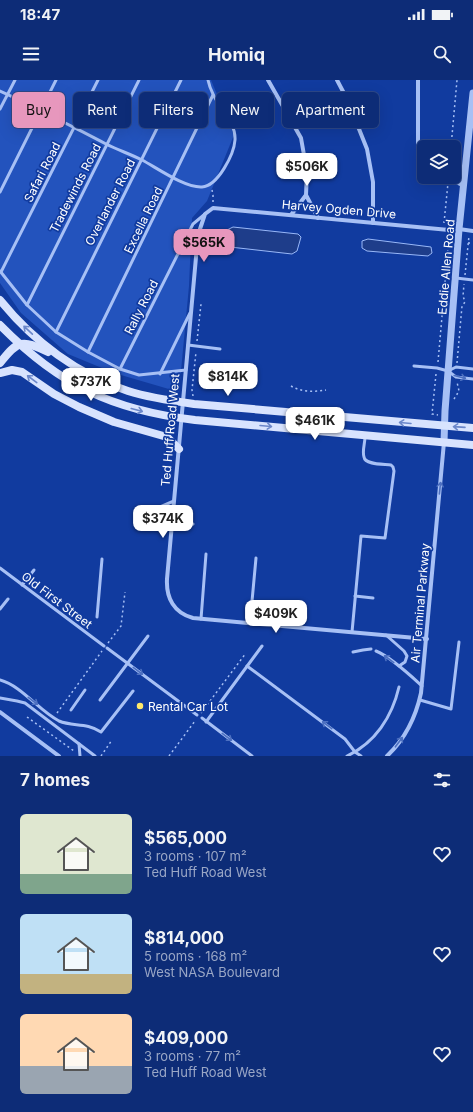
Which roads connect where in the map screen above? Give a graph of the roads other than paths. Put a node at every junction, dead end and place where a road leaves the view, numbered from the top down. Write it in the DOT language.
graph roads {
  1 [pos="15,80"];
  2 [pos="56,80"];
  3 [pos="98,80"];
  4 [pos="140,80"];
  5 [pos="181,80"];
  6 [pos="208,80"];
  7 [pos="268,80"];
  8 [pos="337,80"];
  9 [pos="418,80"];
  10 [pos="0,91"];
  11 [pos="50,92"];
  12 [pos="92,92"];
  13 [pos="473,93"];
  14 [pos="8,94"];
  15 [pos="213,95"];
  16 [pos="12,96"];
  17 [pos="473,103"];
  18 [pos="0,109"];
  19 [pos="32,128"];
  20 [pos="74,128"];
  21 [pos="77,128"];
  22 [pos="418,140"];
  23 [pos="107,144"];
  24 [pos="141,160"];
  25 [pos="174,178"];
  26 [pos="460,184"];
  27 [pos="464,186"];
  28 [pos="0,192"];
  29 [pos="306,195"];
  30 [pos="205,214"];
  31 [pos="291,215"];
  32 [pos="318,218"];
  33 [pos="372,223"];
  34 [pos="459,229"];
  35 [pos="471,231"];
  36 [pos="0,272"];
  37 [pos="456,278"];
  38 [pos="473,280"];
  39 [pos="0,300"];
  40 [pos="27,305"];
  41 [pos="192,309"];
  42 [pos="0,325"];
  43 [pos="56,332"];
  44 [pos="19,344"];
  45 [pos="188,345"];
  46 [pos="220,349"];
  47 [pos="88,352"];
  48 [pos="0,362"];
  49 [pos="70,363"];
  50 [pos="414,366"];
  51 [pos="120,369"];
  52 [pos="473,369"];
  53 [pos="186,370"];
  54 [pos="448,371"];
  55 [pos="0,373"];
  56 [pos="160,374"];
  57 [pos="473,379"];
  58 [pos="183,399"];
  59 [pos="181,419"];
  60 [pos="444,426"];
  61 [pos="473,428"];
  62 [pos="365,435"];
  63 [pos="444,442"];
  64 [pos="473,445"];
  65 [pos="178,449"];
  66 [pos="174,501"];
  67 [pos="153,510"];
  68 [pos="172,521"];
  69 [pos="193,524"];
  70 [pos="206,554"];
  71 [pos="256,558"];
  72 [pos="102,559"];
  73 [pos="0,569"];
  74 [pos="34,570"];
  75 [pos="22,585"];
  76 [pos="356,596"];
  77 [pos="374,598"];
  78 [pos="8,599"];
  79 [pos="0,610"];
  80 [pos="284,616"];
  81 [pos="97,617"];
  82 [pos="201,619"];
  83 [pos="250,623"];
  84 [pos="283,626"];
  85 [pos="352,632"];
  86 [pos="386,635"];
  87 [pos="148,636"];
  88 [pos="427,639"];
  89 [pos="459,642"];
  90 [pos="262,646"];
  91 [pos="371,649"];
  92 [pos="376,651"];
  93 [pos="353,652"];
  94 [pos="128,663"];
  95 [pos="247,666"];
  96 [pos="398,666"];
  97 [pos="0,680"];
  98 [pos="422,686"];
  99 [pos="399,687"];
  100 [pos="85,690"];
  101 [pos="133,691"];
  102 [pos="0,698"];
  103 [pos="100,700"];
  104 [pos="420,700"];
  105 [pos="71,710"];
  106 [pos="0,712"];
  107 [pos="197,715"];
  108 [pos="202,718"];
  109 [pos="206,722"];
  110 [pos="79,744"];
  111 [pos="356,754"];
  112 [pos="59,756"];
  113 [pos="80,756"];
  114 [pos="95,756"];
  115 [pos="252,756"];
  116 [pos="347,756"];
  117 [pos="361,756"];
  118 [pos="387,756"];
  1 -- 14 [label="lane"];
  2 -- 11 [label="lane"];
  3 -- 12 [label="lane, Safari Road"];
  4 -- 23 [label="lane, Tradewinds Road"];
  5 -- 24 [label="lane, Overlander Road"];
  6 -- 15 [label="lane"];
  7 -- 29 [label="street"];
  8 -- 33 [label="street"];
  9 -- 22 [label="street"];
  10 -- 14 [label="lane"];
  13 -- 17 [label="street, Eddie Allen Road"];
  14 -- 16 [label="lane"];
  14 -- 18 [label="lane"];
  15 -- 25 [label="lane, Excella Road"];
  15 -- 25 [label="lane"];
  17 -- 27 [label="street, Eddie Allen Road"];
  19 -- 28 [label="lane"];
  20 -- 36 [label="lane, Safari Road"];
  21 -- 23 [label="lane"];
  23 -- 24 [label="lane"];
  23 -- 40 [label="lane, Tradewinds Road"];
  24 -- 25 [label="lane"];
  24 -- 43 [label="lane, Overlander Road"];
  25 -- 47 [label="lane, Excella Road"];
  26 -- 27 [label="street"];
  27 -- 34 [label="street, Eddie Allen Road"];
  29 -- 31 [label="street"];
  29 -- 32 [label="street"];
  30 -- 31 [label="street, Harvey Ogden Drive"];
  30 -- 41 [label="street, Ted Huff Road West"];
  30 -- 51 [label="lane, Rally Road"];
  31 -- 32 [label="street, Harvey Ogden Drive"];
  32 -- 33 [label="street, Harvey Ogden Drive"];
  33 -- 34 [label="street, Harvey Ogden Drive"];
  34 -- 35 [label="street, Harvey Ogden Drive"];
  34 -- 37 [label="street, Eddie Allen Road"];
  36 -- 40 [label="lane"];
  37 -- 38 [label="lane"];
  37 -- 54 [label="street, Eddie Allen Road"];
  49 -- 39 [label="main road, one-way"];
  40 -- 43 [label="lane"];
  41 -- 45 [label="street, Ted Huff Road West"];
  41 -- 56 [label="lane"];
  42 -- 44 [label="main road"];
  43 -- 47 [label="lane"];
  44 -- 48 [label="main road"];
  44 -- 49 [label="main road"];
  44 -- 59 [label="main road, one-way"];
  45 -- 46 [label="lane"];
  45 -- 53 [label="street, Ted Huff Road West"];
  47 -- 51 [label="lane"];
  49 -- 58 [label="main road"];
  50 -- 54 [label="lane"];
  51 -- 56 [label="lane"];
  52 -- 54 [label="lane"];
  53 -- 56 [label="lane"];
  53 -- 58 [label="street, Ted Huff Road West"];
  54 -- 57 [label="lane, one-way"];
  54 -- 60 [label="street, Eddie Allen Road"];
  65 -- 55 [label="main road, one-way"];
  58 -- 59 [label="street, Ted Huff Road West"];
  60 -- 58 [label="main road, one-way"];
  59 -- 62 [label="main road, one-way"];
  59 -- 65 [label="street, Ted Huff Road West"];
  61 -- 60 [label="main road, one-way"];
  60 -- 63 [label="street, Eddie Allen Road"];
  62 -- 63 [label="main road"];
  62 -- 76 [label="lane"];
  63 -- 64 [label="main road"];
  88 -- 63 [label="street, Air Terminal Parkway, one-way"];
  65 -- 66 [label="street, Ted Huff Road West"];
  66 -- 67 [label="lane"];
  66 -- 68 [label="street, Ted Huff Road West"];
  68 -- 69 [label="lane"];
  68 -- 82 [label="street, Ted Huff Road West"];
  70 -- 82 [label="lane"];
  71 -- 83 [label="lane"];
  72 -- 81 [label="lane"];
  73 -- 75 [label="lane, Old First Street"];
  74 -- 75 [label="lane"];
  75 -- 94 [label="lane, Old First Street"];
  76 -- 77 [label="lane"];
  76 -- 85 [label="lane"];
  78 -- 79 [label="lane"];
  80 -- 84 [label="lane"];
  82 -- 83 [label="street, Ted Huff Road West"];
  83 -- 84 [label="street, Ted Huff Road West"];
  84 -- 85 [label="street, Ted Huff Road West"];
  85 -- 86 [label="street, Ted Huff Road West"];
  86 -- 88 [label="street, Ted Huff Road West"];
  86 -- 96 [label="lane"];
  87 -- 94 [label="lane"];
  88 -- 98 [label="street, Air Terminal Parkway"];
  89 -- 104 [label="lane"];
  90 -- 95 [label="lane"];
  91 -- 93 [label="lane"];
  96 -- 92 [label="lane, one-way"];
  94 -- 103 [label="lane"];
  94 -- 107 [label="lane, Old First Street, one-way"];
  95 -- 109 [label="lane"];
  111 -- 95 [label="lane, one-way"];
  96 -- 98 [label="lane"];
  97 -- 101 [label="lane, one-way"];
  98 -- 104 [label="street, Air Terminal Parkway"];
  99 -- 111 [label="lane"];
  100 -- 105 [label="lane"];
  102 -- 110 [label="lane"];
  118 -- 104 [label="street, Air Terminal Parkway, one-way"];
  106 -- 112 [label="street"];
  108 -- 109 [label="lane"];
  109 -- 115 [label="lane, one-way"];
  110 -- 113 [label="lane"];
  110 -- 114 [label="lane"];
  111 -- 116 [label="lane"];
  111 -- 117 [label="lane"];
}
